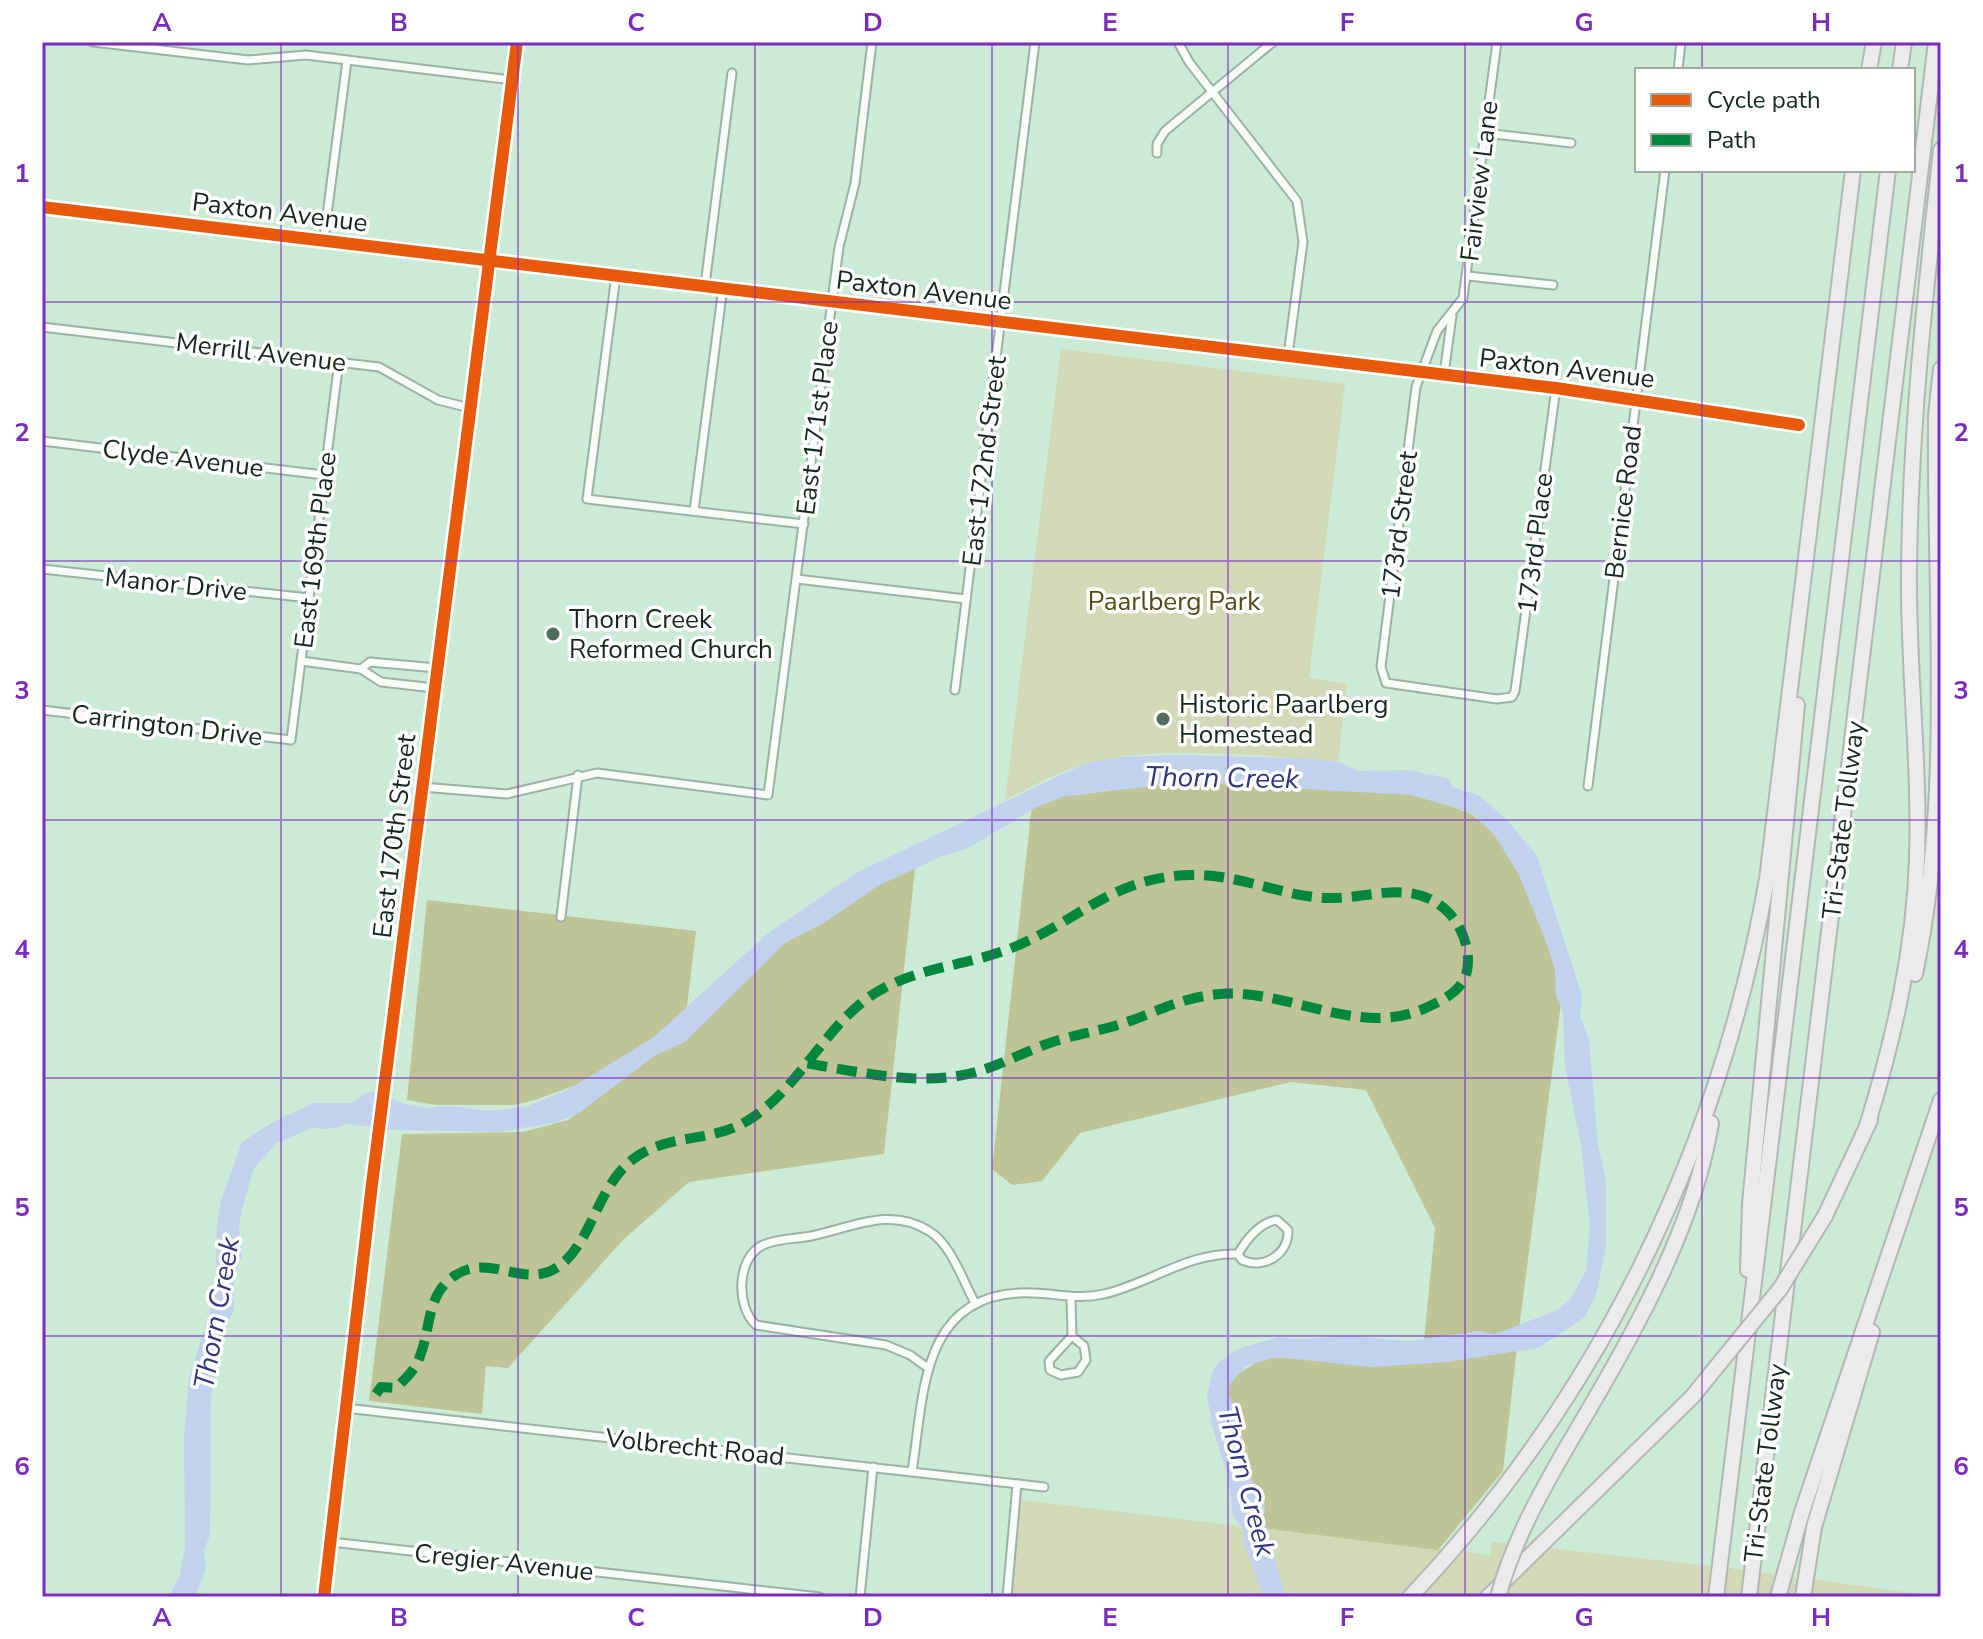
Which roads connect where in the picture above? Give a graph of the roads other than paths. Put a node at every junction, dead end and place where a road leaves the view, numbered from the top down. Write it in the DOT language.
graph roads {
  1 [pos="93,42"];
  2 [pos="517,42"];
  3 [pos="872,42"];
  4 [pos="1035,42"];
  5 [pos="1178,42"];
  6 [pos="1273,42"];
  7 [pos="1497,42"];
  8 [pos="1681,42"];
  9 [pos="1871,42"];
  10 [pos="1904,42"];
  11 [pos="1936,42"];
  12 [pos="347,61"];
  13 [pos="1678,68"];
  14 [pos="1867,68"];
  15 [pos="1900,68"];
  16 [pos="732,73"];
  17 [pos="512,80"];
  18 [pos="1212,92"];
  19 [pos="1485,133"];
  20 [pos="1571,143"];
  21 [pos="1941,150"];
  22 [pos="1157,153"];
  23 [pos="1665,172"];
  24 [pos="1853,172"];
  25 [pos="1888,172"];
  26 [pos="42,207"];
  27 [pos="324,238"];
  28 [pos="489,259"];
  29 [pos="616,275"];
  30 [pos="1468,276"];
  31 [pos="705,285"];
  32 [pos="1553,285"];
  33 [pos="723,287"];
  34 [pos="832,300"];
  35 [pos="1452,316"];
  36 [pos="1001,321"];
  37 [pos="42,327"];
  38 [pos="1288,355"];
  39 [pos="339,361"];
  40 [pos="1941,369"];
  41 [pos="1422,372"];
  42 [pos="1444,374"];
  43 [pos="1556,388"];
  44 [pos="1635,398"];
  45 [pos="470,408"];
  46 [pos="1799,425"];
  47 [pos="42,441"];
  48 [pos="324,475"];
  49 [pos="694,511"];
  50 [pos="804,524"];
  51 [pos="42,569"];
  52 [pos="797,579"];
  53 [pos="309,598"];
  54 [pos="966,599"];
  55 [pos="1799,620"];
  56 [pos="301,661"];
  57 [pos="437,668"];
  58 [pos="361,669"];
  59 [pos="434,688"];
  60 [pos="955,690"];
  61 [pos="1512,697"];
  62 [pos="42,710"];
  63 [pos="291,740"];
  64 [pos="578,775"];
  65 [pos="1588,786"];
  66 [pos="422,787"];
  67 [pos="561,917"];
  68 [pos="1715,1095"];
  69 [pos="1941,1100"];
  70 [pos="1867,1126"];
  71 [pos="1238,1254"];
  72 [pos="1890,1258"];
  73 [pos="1071,1299"];
  74 [pos="975,1303"];
  75 [pos="1072,1336"];
  76 [pos="1745,1361"];
  77 [pos="928,1368"];
  78 [pos="345,1408"];
  79 [pos="873,1467"];
  80 [pos="912,1471"];
  81 [pos="1017,1484"];
  82 [pos="1044,1487"];
  83 [pos="331,1542"];
  84 [pos="324,1597"];
  85 [pos="820,1597"];
  86 [pos="860,1597"];
  87 [pos="1007,1597"];
  88 [pos="1410,1597"];
  89 [pos="1488,1597"];
  90 [pos="1498,1597"];
  91 [pos="1716,1597"];
  92 [pos="1749,1597"];
  93 [pos="1778,1597"];
  94 [pos="1803,1597"];
  1 -- 12 [label="street"];
  2 -- 17 [label="street, East 170th Street"];
  3 -- 34 [label="street, East 171st Place"];
  4 -- 36 [label="street, East 172nd Street"];
  5 -- 18 [label="street"];
  6 -- 18 [label="street"];
  7 -- 19 [label="street, Fairview Lane"];
  8 -- 13 [label="street"];
  9 -- 14 [label="highway"];
  10 -- 15 [label="highway"];
  11 -- 92 [label="highway, Tri-State Tollway"];
  12 -- 17 [label="street"];
  12 -- 27 [label="street"];
  16 -- 31 [label="street"];
  17 -- 28 [label="street, East 170th Street"];
  18 -- 22 [label="street"];
  18 -- 38 [label="street"];
  19 -- 20 [label="street"];
  19 -- 30 [label="street, Fairview Lane"];
  21 -- 70 [label="highway"];
  23 -- 44 [label="street, Bernice Road"];
  24 -- 55 [label="highway"];
  25 -- 76 [label="highway, Tri-State Tollway"];
  26 -- 27 [label="street, Paxton Avenue"];
  27 -- 28 [label="street, Paxton Avenue"];
  28 -- 29 [label="street, Paxton Avenue"];
  28 -- 45 [label="street, East 170th Street"];
  29 -- 31 [label="street, Paxton Avenue"];
  29 -- 49 [label="street"];
  30 -- 32 [label="street"];
  30 -- 35 [label="street, Fairview Lane"];
  31 -- 33 [label="street, Paxton Avenue"];
  33 -- 34 [label="street, Paxton Avenue"];
  33 -- 49 [label="street"];
  34 -- 36 [label="street, Paxton Avenue"];
  34 -- 50 [label="street, East 171st Place"];
  35 -- 41 [label="street, Fairview Lane"];
  35 -- 42 [label="street, Fairview Lane"];
  36 -- 38 [label="street, Paxton Avenue"];
  36 -- 54 [label="street, East 172nd Street"];
  37 -- 39 [label="street, Merrill Avenue"];
  38 -- 41 [label="street, Paxton Avenue"];
  39 -- 45 [label="street, Merrill Avenue"];
  39 -- 48 [label="street, East 169th Place"];
  40 -- 70 [label="highway"];
  41 -- 42 [label="street, Paxton Avenue"];
  41 -- 61 [label="street, 173rd Street"];
  42 -- 43 [label="street, Paxton Avenue"];
  43 -- 44 [label="street, Paxton Avenue"];
  43 -- 61 [label="street, 173rd Place"];
  44 -- 46 [label="street, Paxton Avenue"];
  44 -- 65 [label="street, Bernice Road"];
  45 -- 57 [label="street, East 170th Street"];
  47 -- 48 [label="street, Clyde Avenue"];
  48 -- 53 [label="street, East 169th Place"];
  49 -- 50 [label="street"];
  50 -- 52 [label="street, East 171st Place"];
  51 -- 53 [label="street, Manor Drive"];
  52 -- 54 [label="street"];
  52 -- 64 [label="street, East 171st Place"];
  53 -- 56 [label="street, East 169th Place"];
  54 -- 60 [label="street, East 172nd Street"];
  55 -- 68 [label="highway"];
  55 -- 76 [label="highway"];
  56 -- 58 [label="street"];
  56 -- 63 [label="street, East 169th Place"];
  57 -- 58 [label="street"];
  57 -- 59 [label="street, East 170th Street"];
  58 -- 59 [label="street"];
  59 -- 66 [label="street, East 170th Street"];
  62 -- 63 [label="street, Carrington Drive"];
  64 -- 66 [label="street"];
  64 -- 67 [label="street"];
  66 -- 78 [label="street, East 170th Street"];
  68 -- 88 [label="highway"];
  68 -- 90 [label="highway, bridge"];
  69 -- 72 [label="highway"];
  70 -- 89 [label="highway, bridge"];
  71 -- 71 [label="street"];
  71 -- 73 [label="street"];
  72 -- 93 [label="highway"];
  72 -- 94 [label="highway"];
  73 -- 74 [label="street"];
  73 -- 75 [label="street"];
  74 -- 77 [label="street"];
  74 -- 77 [label="street"];
  75 -- 75 [label="street"];
  76 -- 91 [label="highway, Tri-State Tollway"];
  77 -- 80 [label="street"];
  78 -- 79 [label="street, Volbrecht Road"];
  78 -- 83 [label="street, East 170th Street"];
  79 -- 80 [label="street, Volbrecht Road"];
  79 -- 86 [label="street"];
  80 -- 81 [label="street, Volbrecht Road"];
  81 -- 82 [label="street, Volbrecht Road"];
  81 -- 87 [label="street"];
  83 -- 84 [label="street, East 170th Street"];
  83 -- 85 [label="street, Cregier Avenue"];
}
